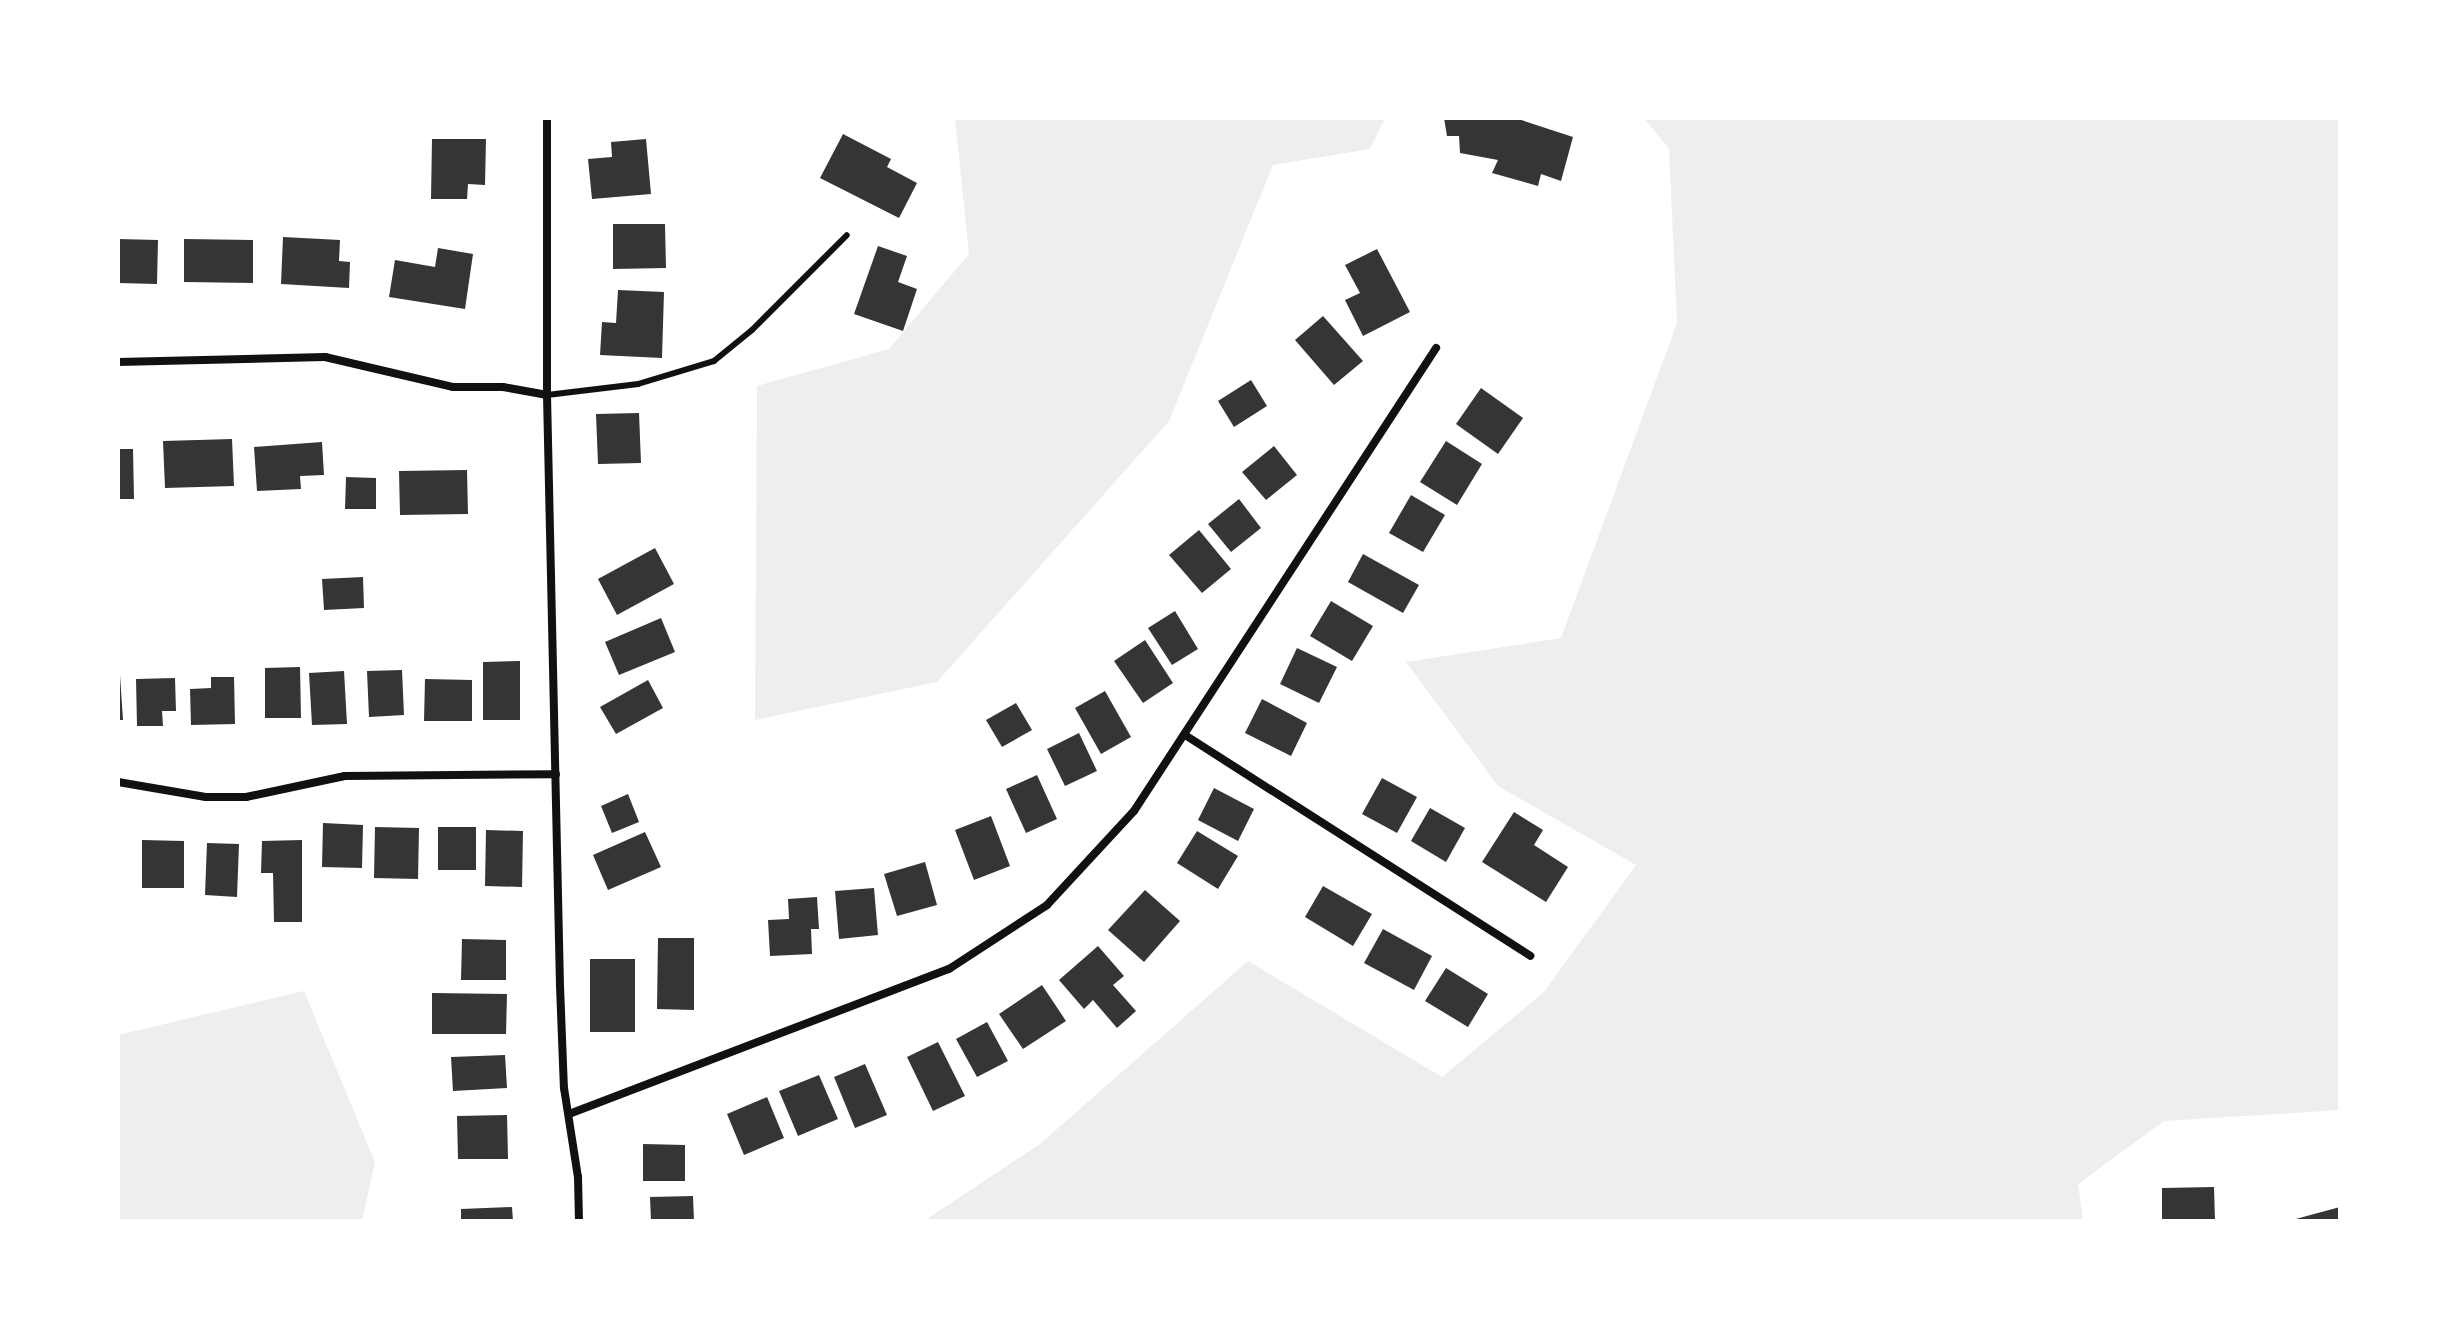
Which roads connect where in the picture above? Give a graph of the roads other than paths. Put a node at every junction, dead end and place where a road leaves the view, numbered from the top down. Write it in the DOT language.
graph roads {
  1 [pos="547,118"];
  2 [pos="847,235"];
  3 [pos="1436,348"];
  4 [pos="118,362"];
  5 [pos="547,395"];
  6 [pos="1185,735"];
  7 [pos="556,774"];
  8 [pos="118,782"];
  9 [pos="1530,956"];
  10 [pos="569,1114"];
  11 [pos="579,1221"];
  1 -- 5 [label="street"];
  2 -- 5 [label="lane"];
  3 -- 6 [label="street"];
  4 -- 5 [label="street"];
  5 -- 7 [label="street"];
  6 -- 9 [label="street"];
  6 -- 10 [label="street"];
  7 -- 8 [label="street"];
  7 -- 10 [label="street"];
  10 -- 11 [label="street"];
}
